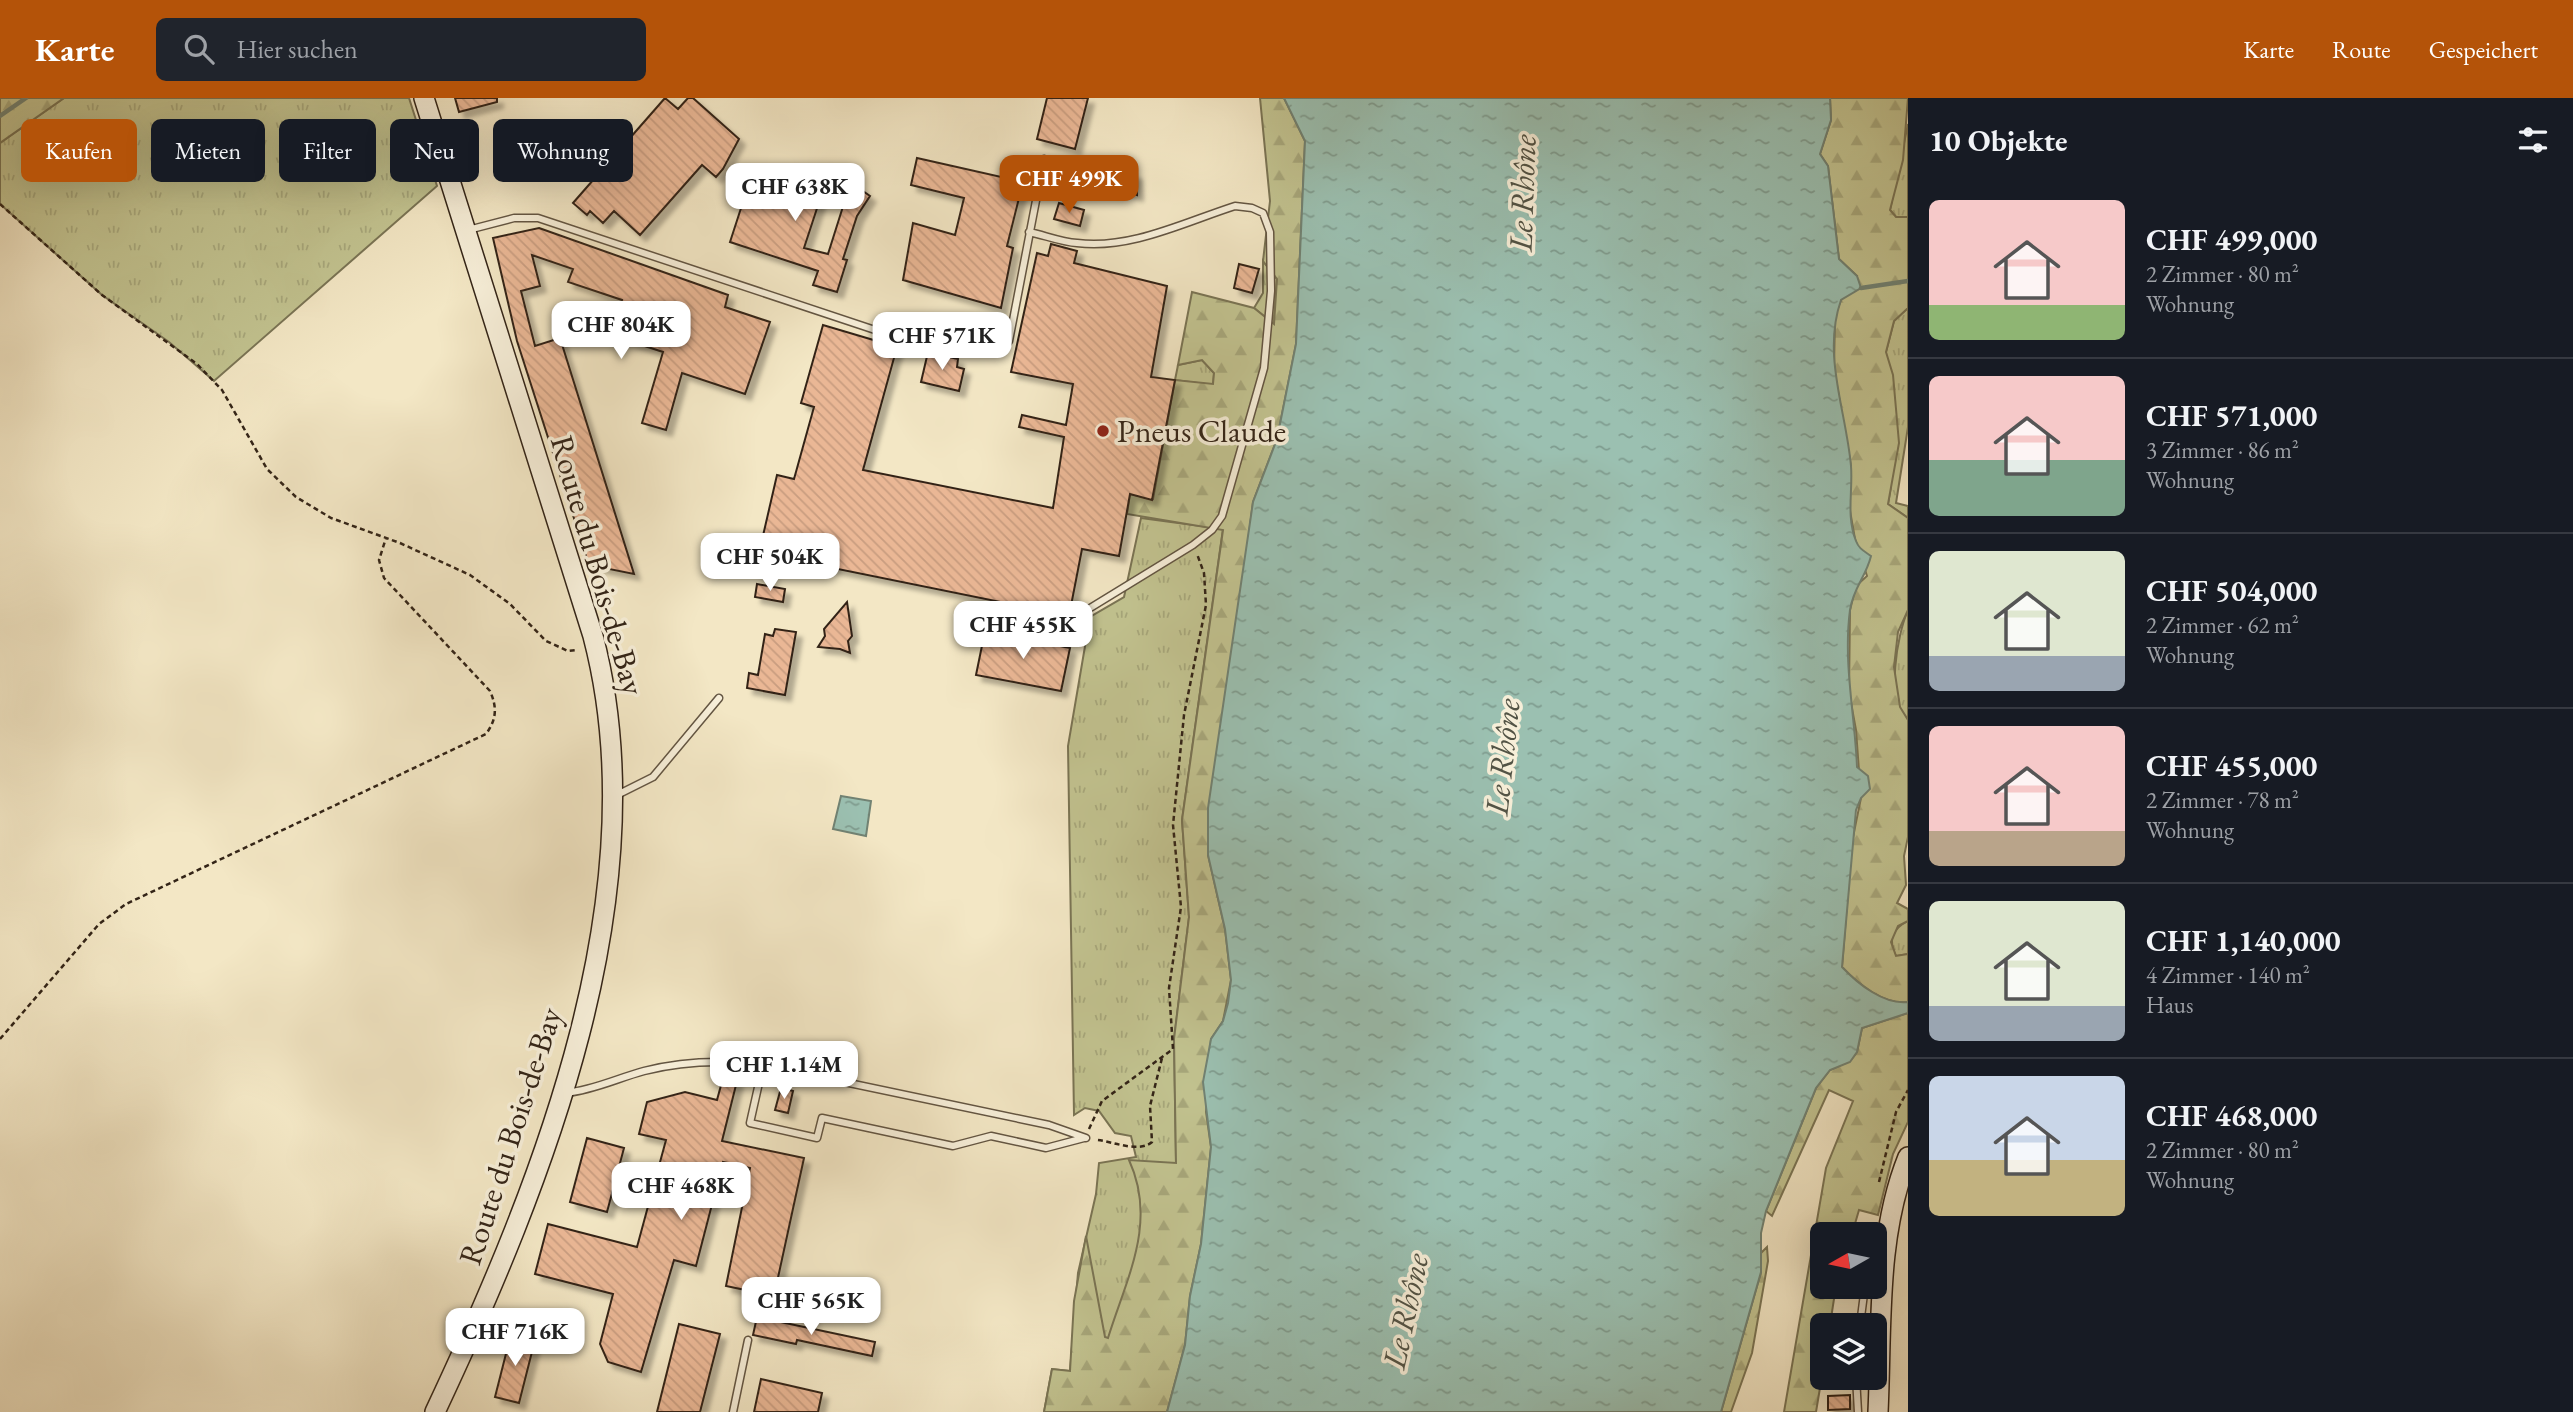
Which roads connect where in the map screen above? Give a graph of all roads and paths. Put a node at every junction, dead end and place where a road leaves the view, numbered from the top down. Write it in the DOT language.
graph roads {
  1 [pos="424,98"];
  2 [pos="1044,159"];
  3 [pos="0,204"];
  4 [pos="466,231"];
  5 [pos="1029,232"];
  6 [pos="386,538"];
  7 [pos="1193,545"];
  8 [pos="1082,613"];
  9 [pos="596,647"];
  10 [pos="719,698"];
  11 [pos="615,796"];
  12 [pos="0,1039"];
  13 [pos="1163,1058"];
  14 [pos="764,1065"];
  15 [pos="1908,1090"];
  16 [pos="561,1094"];
  17 [pos="1086,1138"];
  18 [pos="1908,1157"];
  19 [pos="1878,1191"];
  20 [pos="748,1340"];
  21 [pos="1857,1390"];
  22 [pos="435,1412"];
  23 [pos="733,1412"];
  24 [pos="1858,1412"];
  25 [pos="1878,1412"];
  1 -- 4 [label="main road, Route du Bois-de-Bay"];
  2 -- 5 [label="lane"];
  3 -- 6 [label="path"];
  4 -- 5 [label="lane"];
  4 -- 9 [label="main road, Route du Bois-de-Bay"];
  5 -- 7 [label="lane"];
  6 -- 9 [label="path"];
  6 -- 12 [label="path"];
  7 -- 8 [label="lane"];
  7 -- 13 [label="path"];
  9 -- 11 [label="main road, Route du Bois-de-Bay"];
  10 -- 11 [label="lane"];
  11 -- 16 [label="main road, Route du Bois-de-Bay"];
  13 -- 17 [label="path"];
  13 -- 17 [label="path"];
  14 -- 16 [label="lane"];
  14 -- 17 [label="lane"];
  14 -- 17 [label="lane"];
  15 -- 19 [label="path"];
  16 -- 22 [label="main road, Route du Bois-de-Bay"];
  18 -- 25 [label="main road"];
  20 -- 23 [label="lane"];
  21 -- 24 [label="lane"];
}
